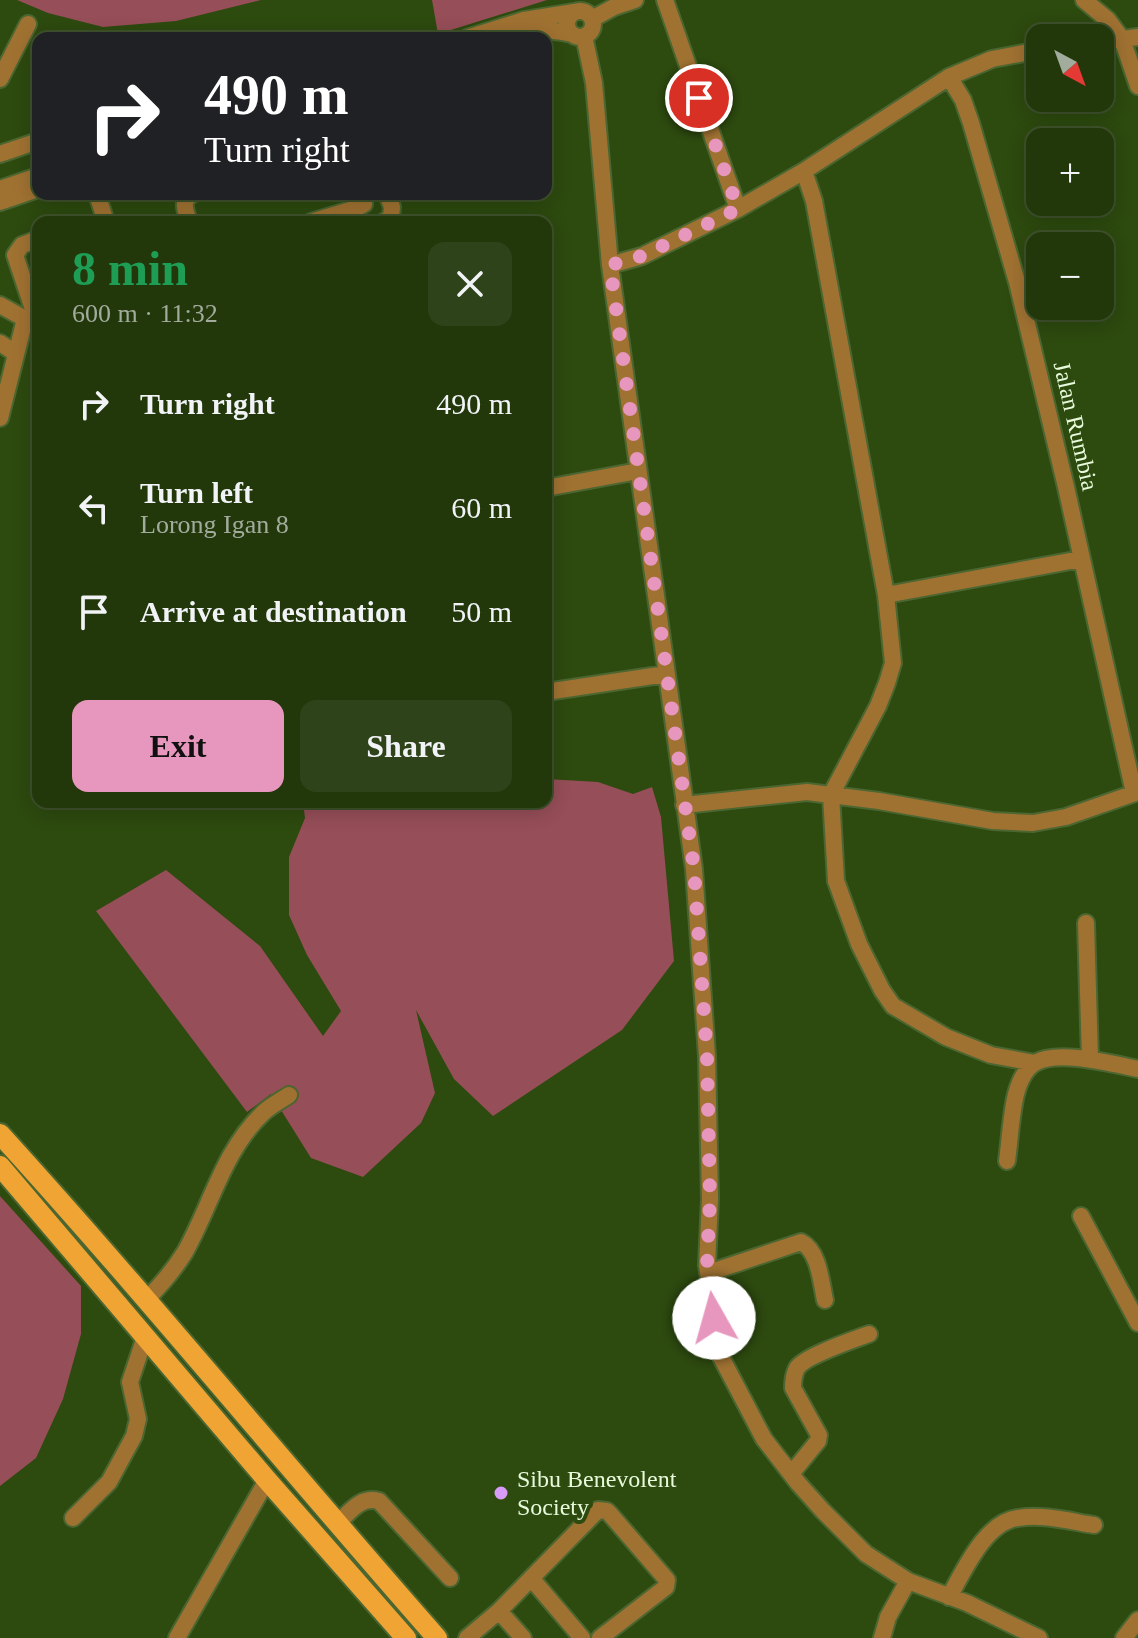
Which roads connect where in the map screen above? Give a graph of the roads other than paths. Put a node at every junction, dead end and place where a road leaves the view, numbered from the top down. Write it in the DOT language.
graph roads {
  1 [pos="635,0"];
  2 [pos="665,0"];
  3 [pos="1084,0"];
  4 [pos="567,8"];
  5 [pos="592,19"];
  6 [pos="28,24"];
  7 [pos="486,32"];
  8 [pos="535,32"];
  9 [pos="578,35"];
  10 [pos="1130,38"];
  11 [pos="1026,53"];
  12 [pos="949,77"];
  13 [pos="0,79"];
  14 [pos="1138,86"];
  15 [pos="32,143"];
  16 [pos="0,154"];
  17 [pos="804,171"];
  18 [pos="32,178"];
  19 [pos="0,189"];
  20 [pos="32,191"];
  21 [pos="364,200"];
  22 [pos="0,202"];
  23 [pos="738,209"];
  24 [pos="331,216"];
  25 [pos="32,241"];
  26 [pos="610,265"];
  27 [pos="0,305"];
  28 [pos="32,306"];
  29 [pos="32,318"];
  30 [pos="32,323"];
  31 [pos="0,343"];
  32 [pos="15,353"];
  33 [pos="0,418"];
  34 [pos="638,471"];
  35 [pos="552,487"];
  36 [pos="1081,559"];
  37 [pos="886,595"];
  38 [pos="666,674"];
  39 [pos="552,691"];
  40 [pos="1136,792"];
  41 [pos="831,795"];
  42 [pos="684,805"];
  43 [pos="1086,923"];
  44 [pos="1090,1059"];
  45 [pos="1035,1063"];
  46 [pos="1138,1069"];
  47 [pos="289,1095"];
  48 [pos="0,1134"];
  49 [pos="1007,1161"];
  50 [pos="0,1166"];
  51 [pos="1081,1216"];
  52 [pos="708,1273"];
  53 [pos="146,1300"];
  54 [pos="825,1300"];
  55 [pos="1136,1313"];
  56 [pos="869,1334"];
  57 [pos="145,1337"];
  58 [pos="791,1474"];
  59 [pos="267,1480"];
  60 [pos="73,1518"];
  61 [pos="337,1524"];
  62 [pos="1094,1525"];
  63 [pos="450,1578"];
  64 [pos="531,1578"];
  65 [pos="908,1581"];
  66 [pos="949,1597"];
  67 [pos="499,1611"];
  68 [pos="1138,1620"];
  69 [pos="177,1638"];
  70 [pos="406,1638"];
  71 [pos="437,1638"];
  72 [pos="467,1638"];
  73 [pos="523,1638"];
  74 [pos="582,1638"];
  75 [pos="600,1638"];
  76 [pos="882,1638"];
  77 [pos="1039,1638"];
  78 [pos="1124,1638"];
  1 -- 5 [label="street"];
  2 -- 23 [label="street"];
  3 -- 10 [label="street"];
  4 -- 5 [label="street"];
  4 -- 7 [label="street"];
  4 -- 9 [label="street"];
  5 -- 9 [label="street"];
  6 -- 13 [label="street"];
  8 -- 9 [label="street"];
  9 -- 26 [label="street"];
  10 -- 14 [label="street"];
  11 -- 12 [label="street"];
  12 -- 17 [label="street"];
  12 -- 36 [label="street, Jalan Rumbia"];
  15 -- 16 [label="street"];
  17 -- 23 [label="street"];
  17 -- 37 [label="street"];
  18 -- 19 [label="street"];
  20 -- 22 [label="street"];
  21 -- 24 [label="street"];
  23 -- 26 [label="street"];
  25 -- 28 [label="street"];
  26 -- 34 [label="street"];
  27 -- 29 [label="street"];
  30 -- 32 [label="street"];
  31 -- 32 [label="street"];
  32 -- 33 [label="street"];
  34 -- 35 [label="street"];
  34 -- 38 [label="street"];
  36 -- 37 [label="street"];
  36 -- 40 [label="street, Jalan Rumbia"];
  37 -- 41 [label="street"];
  38 -- 39 [label="street"];
  38 -- 42 [label="street"];
  40 -- 41 [label="street"];
  41 -- 42 [label="street"];
  41 -- 45 [label="street"];
  42 -- 52 [label="street"];
  43 -- 44 [label="street"];
  44 -- 45 [label="street"];
  44 -- 46 [label="street"];
  45 -- 49 [label="street"];
  47 -- 53 [label="street"];
  48 -- 53 [label="main road"];
  50 -- 57 [label="main road"];
  51 -- 55 [label="street"];
  52 -- 54 [label="street"];
  52 -- 58 [label="street"];
  53 -- 61 [label="main road"];
  56 -- 58 [label="street"];
  57 -- 59 [label="main road"];
  57 -- 60 [label="street"];
  58 -- 65 [label="street"];
  59 -- 69 [label="street"];
  59 -- 70 [label="main road"];
  61 -- 63 [label="street"];
  61 -- 71 [label="main road"];
  62 -- 66 [label="street"];
  64 -- 67 [label="street"];
  64 -- 74 [label="street"];
  64 -- 75 [label="street"];
  65 -- 66 [label="street"];
  65 -- 76 [label="street"];
  66 -- 77 [label="street"];
  67 -- 72 [label="street"];
  67 -- 73 [label="street"];
  68 -- 78 [label="street"];
}
